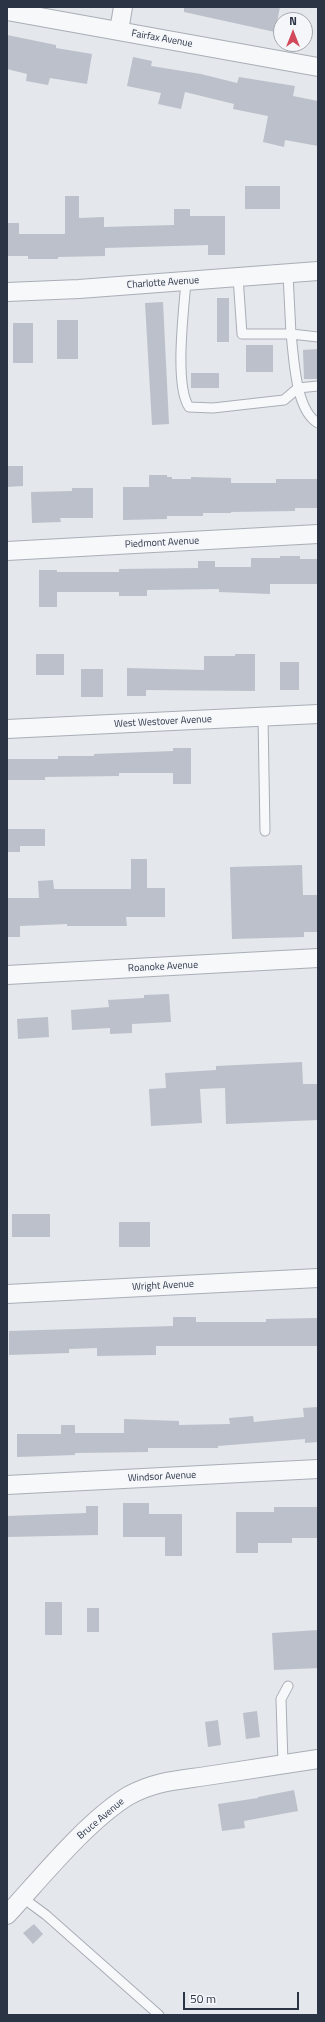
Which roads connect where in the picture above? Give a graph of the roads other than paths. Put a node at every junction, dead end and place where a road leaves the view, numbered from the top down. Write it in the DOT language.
graph roads {
  1 [pos="123,7"];
  2 [pos="7,11"];
  3 [pos="119,31"];
  4 [pos="318,67"];
  5 [pos="318,271"];
  6 [pos="288,274"];
  7 [pos="238,277"];
  8 [pos="186,281"];
  9 [pos="7,292"];
  10 [pos="291,334"];
  11 [pos="318,337"];
  12 [pos="318,386"];
  13 [pos="298,388"];
  14 [pos="318,423"];
  15 [pos="318,534"];
  16 [pos="7,551"];
  17 [pos="318,714"];
  18 [pos="263,717"];
  19 [pos="7,729"];
  20 [pos="265,831"];
  21 [pos="318,958"];
  22 [pos="7,975"];
  23 [pos="318,1278"];
  24 [pos="7,1294"];
  25 [pos="318,1468"];
  26 [pos="7,1485"];
  27 [pos="288,1686"];
  28 [pos="318,1759"];
  29 [pos="284,1764"];
  30 [pos="23,1898"];
  31 [pos="7,1915"];
  32 [pos="159,2015"];
  1 -- 3 [label="street"];
  2 -- 3 [label="street, Fairfax Avenue"];
  3 -- 4 [label="street, Fairfax Avenue"];
  5 -- 6 [label="street, Charlotte Avenue"];
  6 -- 7 [label="street, Charlotte Avenue"];
  6 -- 10 [label="lane"];
  7 -- 8 [label="street, Charlotte Avenue"];
  7 -- 10 [label="lane"];
  8 -- 9 [label="street, Charlotte Avenue"];
  8 -- 13 [label="lane"];
  10 -- 11 [label="lane"];
  10 -- 13 [label="lane"];
  12 -- 13 [label="lane"];
  13 -- 14 [label="lane"];
  15 -- 16 [label="street, Piedmont Avenue"];
  17 -- 18 [label="street, West Westover Avenue"];
  18 -- 19 [label="street, West Westover Avenue"];
  18 -- 20 [label="lane"];
  21 -- 22 [label="street, Roanoke Avenue"];
  23 -- 24 [label="street, Wright Avenue"];
  25 -- 26 [label="street, Windsor Avenue"];
  27 -- 29 [label="lane"];
  28 -- 29 [label="street, Bruce Avenue"];
  29 -- 30 [label="street, Bruce Avenue"];
  30 -- 31 [label="street, Bruce Avenue"];
  30 -- 32 [label="lane"];
}
